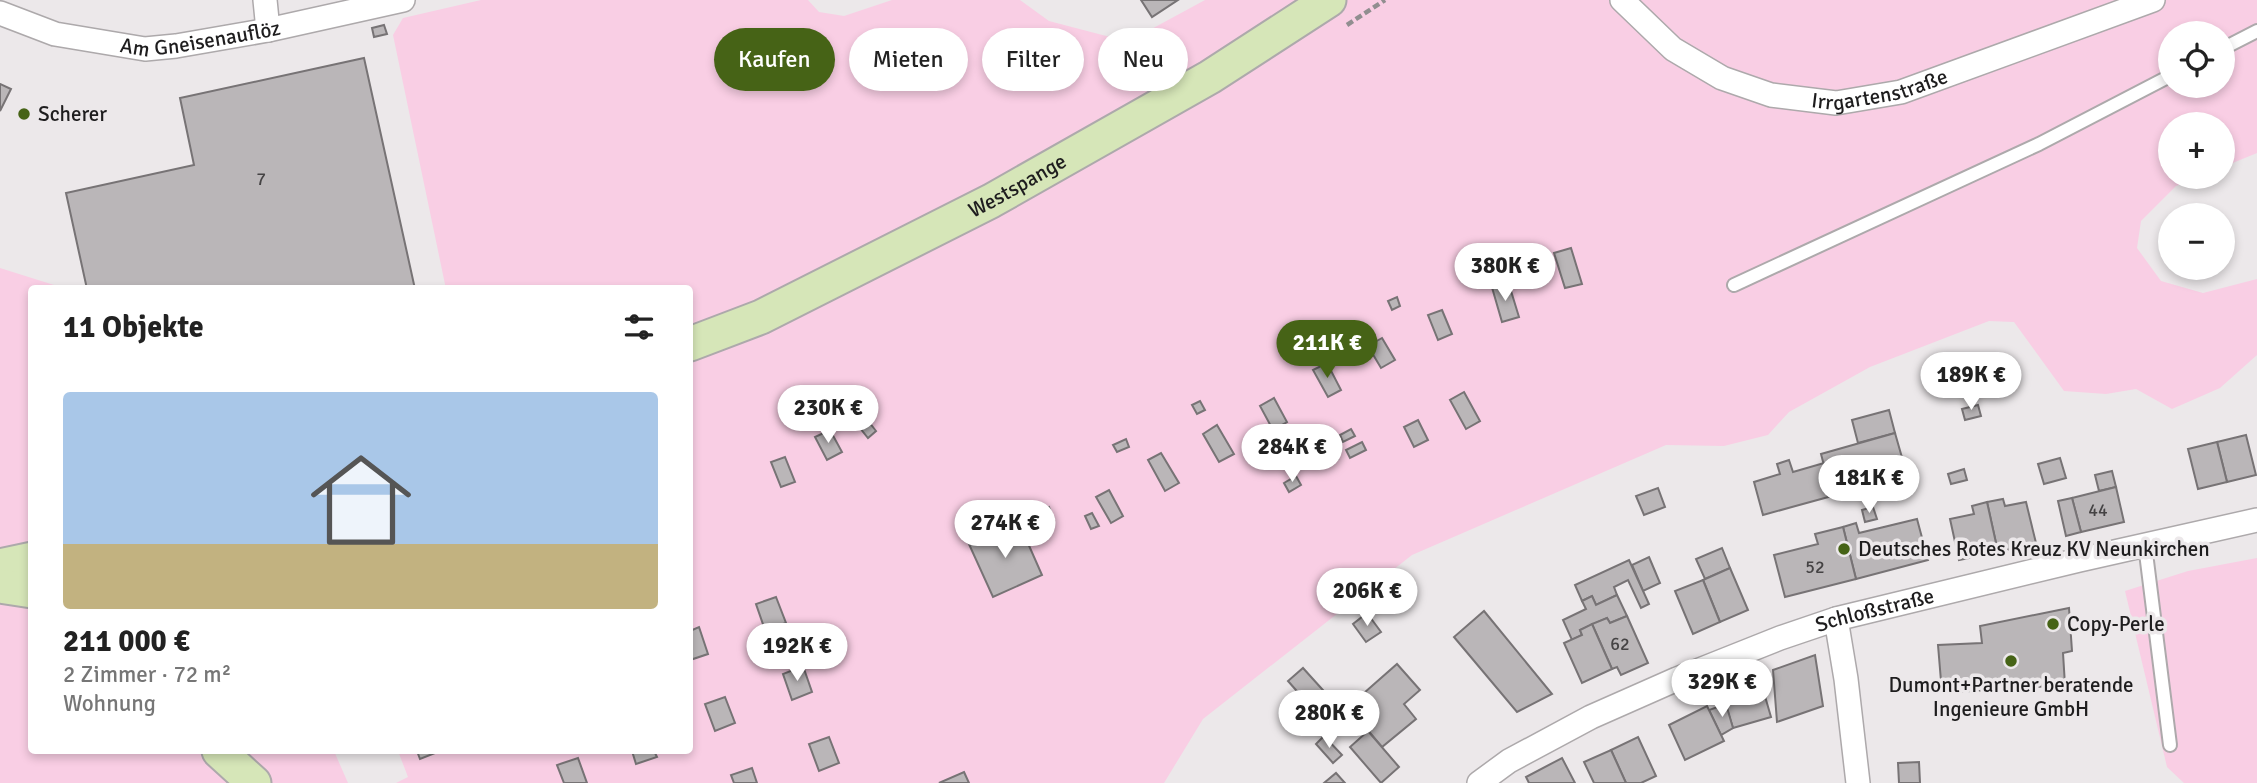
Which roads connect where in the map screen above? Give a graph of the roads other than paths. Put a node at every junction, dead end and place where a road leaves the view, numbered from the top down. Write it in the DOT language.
graph roads {
  1 [pos="265,0"];
  2 [pos="403,0"];
  3 [pos="1329,0"];
  4 [pos="1622,0"];
  5 [pos="2153,0"];
  6 [pos="0,13"];
  7 [pos="268,30"];
  8 [pos="2257,31"];
  9 [pos="2235,42"];
  10 [pos="2158,82"];
  11 [pos="1734,285"];
  12 [pos="693,343"];
  13 [pos="2257,520"];
  14 [pos="2145,545"];
  15 [pos="28,560"];
  16 [pos="0,566"];
  17 [pos="0,586"];
  18 [pos="28,590"];
  19 [pos="1836,619"];
  20 [pos="2169,745"];
  21 [pos="222,754"];
  22 [pos="254,783"];
  23 [pos="1479,783"];
  24 [pos="1858,783"];
  1 -- 7 [label="street"];
  2 -- 7 [label="street, Am Gneisenauflöz"];
  3 -- 12 [label="main road, Westspange"];
  4 -- 5 [label="street, Irrgartenstraße"];
  6 -- 7 [label="street, Am Gneisenauflöz"];
  8 -- 9 [label="lane"];
  10 -- 11 [label="lane"];
  13 -- 14 [label="street, Schloßstraße"];
  14 -- 19 [label="street, Schloßstraße"];
  14 -- 20 [label="lane"];
  15 -- 16 [label="main road"];
  17 -- 18 [label="main road"];
  19 -- 23 [label="street, Schloßstraße"];
  19 -- 24 [label="street"];
  21 -- 22 [label="main road"];
}
